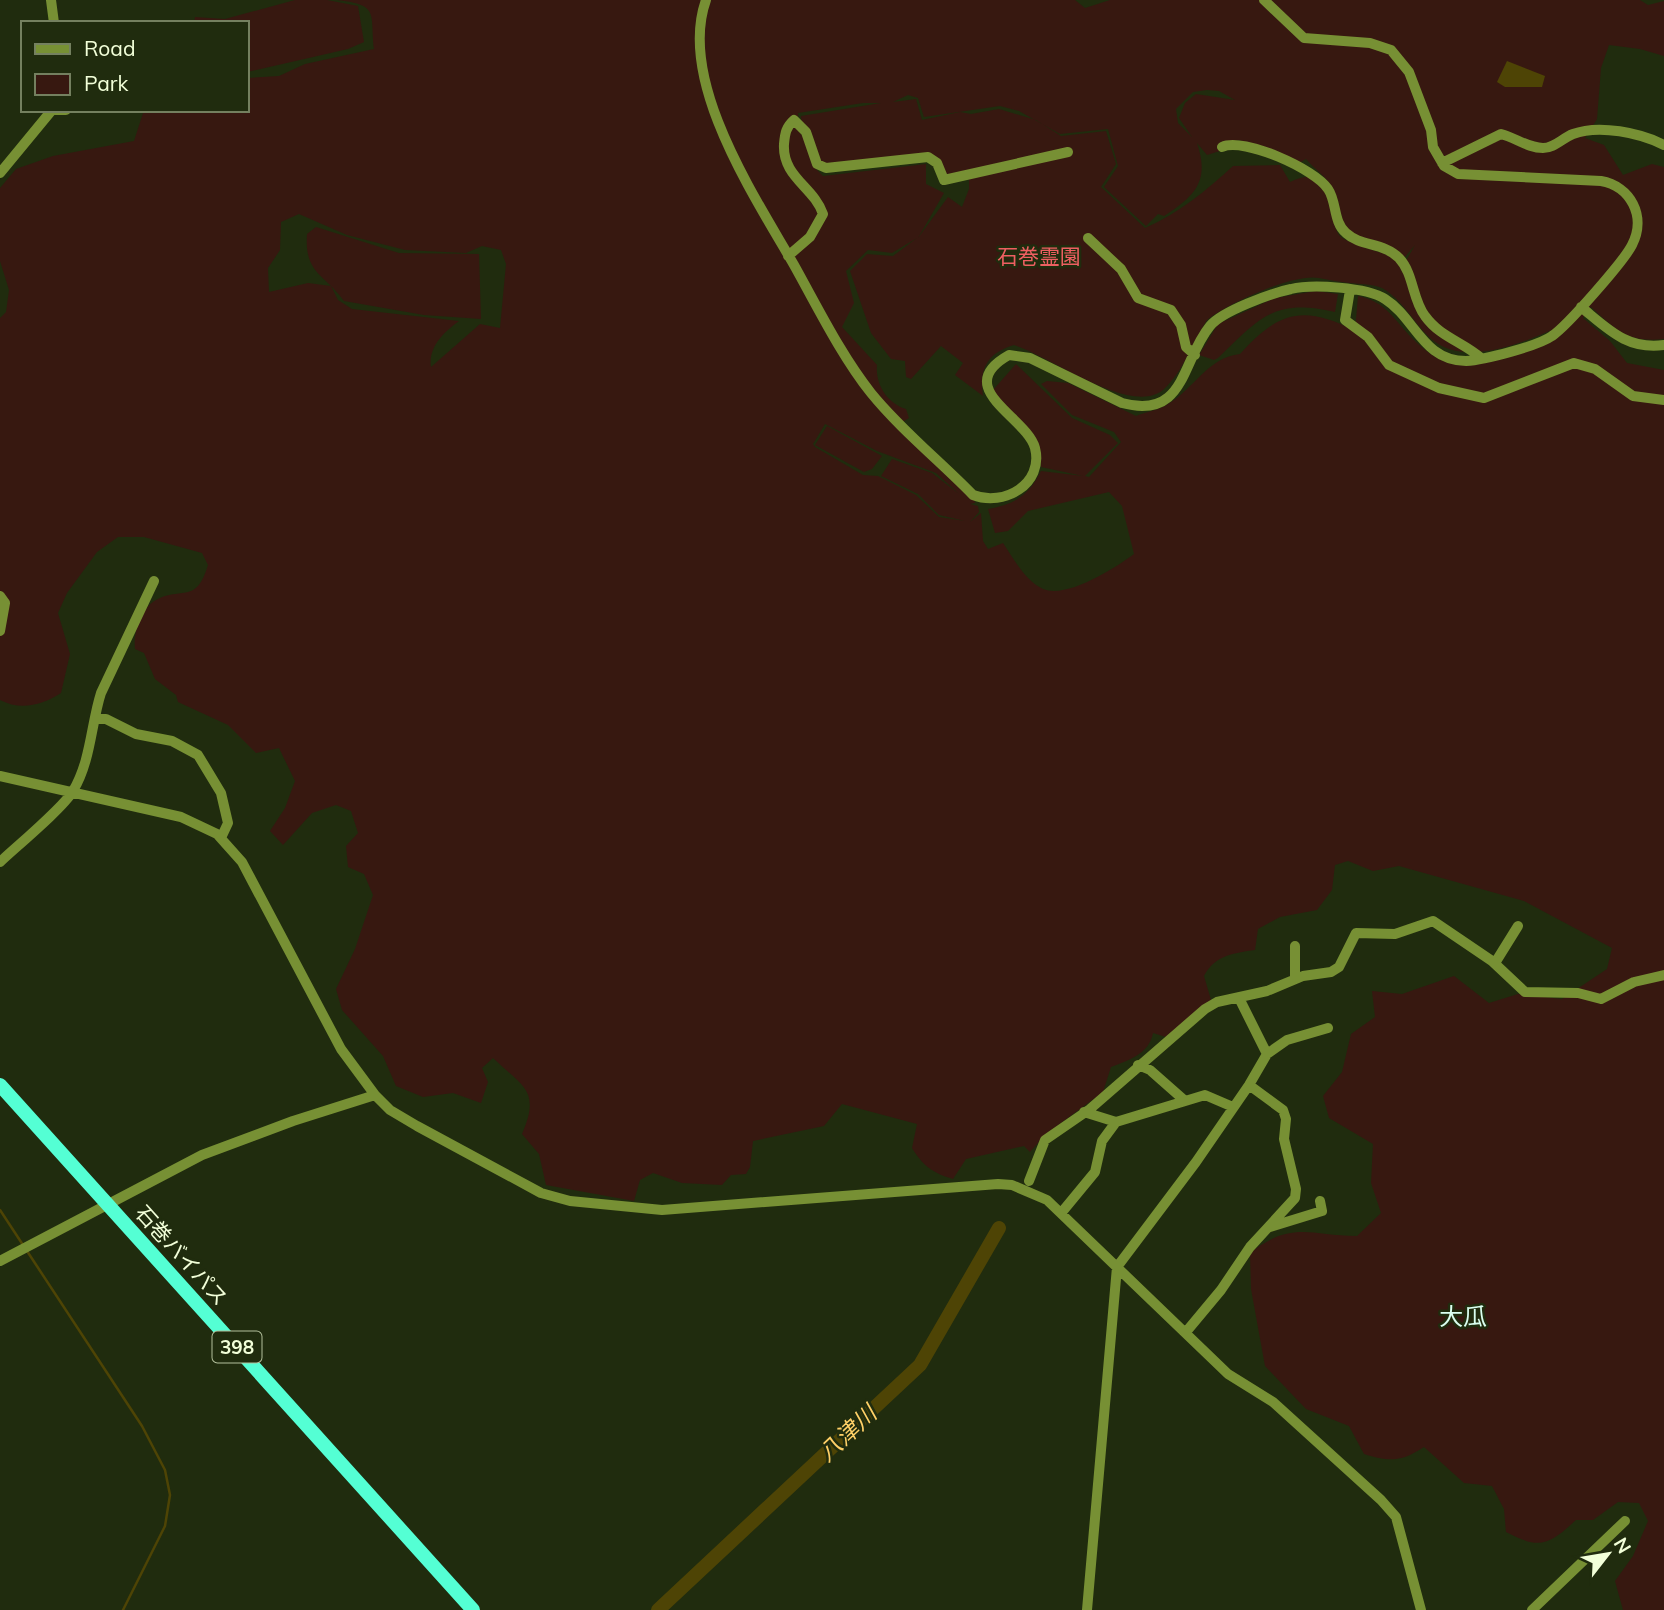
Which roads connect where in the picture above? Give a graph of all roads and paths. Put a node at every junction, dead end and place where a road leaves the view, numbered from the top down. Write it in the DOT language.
graph roads {
  1 [pos="51,0"];
  2 [pos="706,0"];
  3 [pos="1264,0"];
  4 [pos="54,21"];
  5 [pos="50,112"];
  6 [pos="1664,145"];
  7 [pos="1222,147"];
  8 [pos="1068,152"];
  9 [pos="1442,163"];
  10 [pos="0,173"];
  11 [pos="1088,238"];
  12 [pos="788,256"];
  13 [pos="1350,290"];
  14 [pos="1581,306"];
  15 [pos="1664,345"];
  16 [pos="1195,355"];
  17 [pos="1480,358"];
  18 [pos="1664,400"];
  19 [pos="154,581"];
  20 [pos="0,596"];
  21 [pos="0,631"];
  22 [pos="97,719"];
  23 [pos="0,776"];
  24 [pos="73,792"];
  25 [pos="221,838"];
  26 [pos="0,862"];
  27 [pos="1518,926"];
  28 [pos="1295,946"];
  29 [pos="1494,963"];
  30 [pos="1664,975"];
  31 [pos="1295,979"];
  32 [pos="1240,1000"];
  33 [pos="1328,1028"];
  34 [pos="1267,1054"];
  35 [pos="1138,1065"];
  36 [pos="1249,1085"];
  37 [pos="0,1086"];
  38 [pos="375,1095"];
  39 [pos="1184,1100"];
  40 [pos="1233,1107"];
  41 [pos="1084,1112"];
  42 [pos="1115,1122"];
  43 [pos="1029,1181"];
  44 [pos="1320,1201"];
  45 [pos="108,1204"];
  46 [pos="1062,1212"];
  47 [pos="1266,1228"];
  48 [pos="0,1261"];
  49 [pos="1117,1267"];
  50 [pos="1186,1332"];
  51 [pos="1625,1521"];
  52 [pos="473,1610"];
  53 [pos="1087,1610"];
  54 [pos="1421,1610"];
  55 [pos="1532,1610"];
  1 -- 4 [label="street"];
  2 -- 12 [label="street"];
  3 -- 9 [label="street"];
  5 -- 10 [label="street"];
  6 -- 9 [label="street"];
  7 -- 17 [label="street"];
  8 -- 12 [label="street"];
  9 -- 14 [label="street"];
  11 -- 16 [label="street"];
  12 -- 16 [label="street"];
  13 -- 16 [label="street"];
  13 -- 17 [label="street"];
  13 -- 18 [label="street"];
  14 -- 15 [label="street"];
  14 -- 17 [label="street"];
  19 -- 22 [label="street"];
  20 -- 21 [label="street"];
  22 -- 24 [label="street"];
  22 -- 25 [label="street"];
  23 -- 24 [label="street"];
  24 -- 25 [label="street"];
  24 -- 26 [label="street"];
  25 -- 38 [label="street"];
  27 -- 29 [label="street"];
  28 -- 31 [label="street"];
  29 -- 30 [label="street"];
  29 -- 31 [label="street"];
  31 -- 32 [label="street"];
  32 -- 34 [label="street"];
  32 -- 35 [label="street"];
  33 -- 34 [label="street"];
  34 -- 36 [label="street"];
  35 -- 39 [label="street"];
  35 -- 41 [label="street"];
  36 -- 40 [label="street"];
  36 -- 47 [label="street"];
  37 -- 45 [label="highway, 石巻バイパス / 398"];
  38 -- 45 [label="street"];
  38 -- 46 [label="street"];
  39 -- 40 [label="street"];
  39 -- 42 [label="street"];
  40 -- 49 [label="street"];
  41 -- 42 [label="street"];
  41 -- 43 [label="street"];
  42 -- 46 [label="street"];
  44 -- 47 [label="street"];
  45 -- 48 [label="street"];
  45 -- 52 [label="highway, 石巻バイパス / 398"];
  46 -- 49 [label="street"];
  47 -- 50 [label="street"];
  49 -- 50 [label="street"];
  49 -- 53 [label="street"];
  50 -- 54 [label="street"];
  51 -- 55 [label="street"];
}
